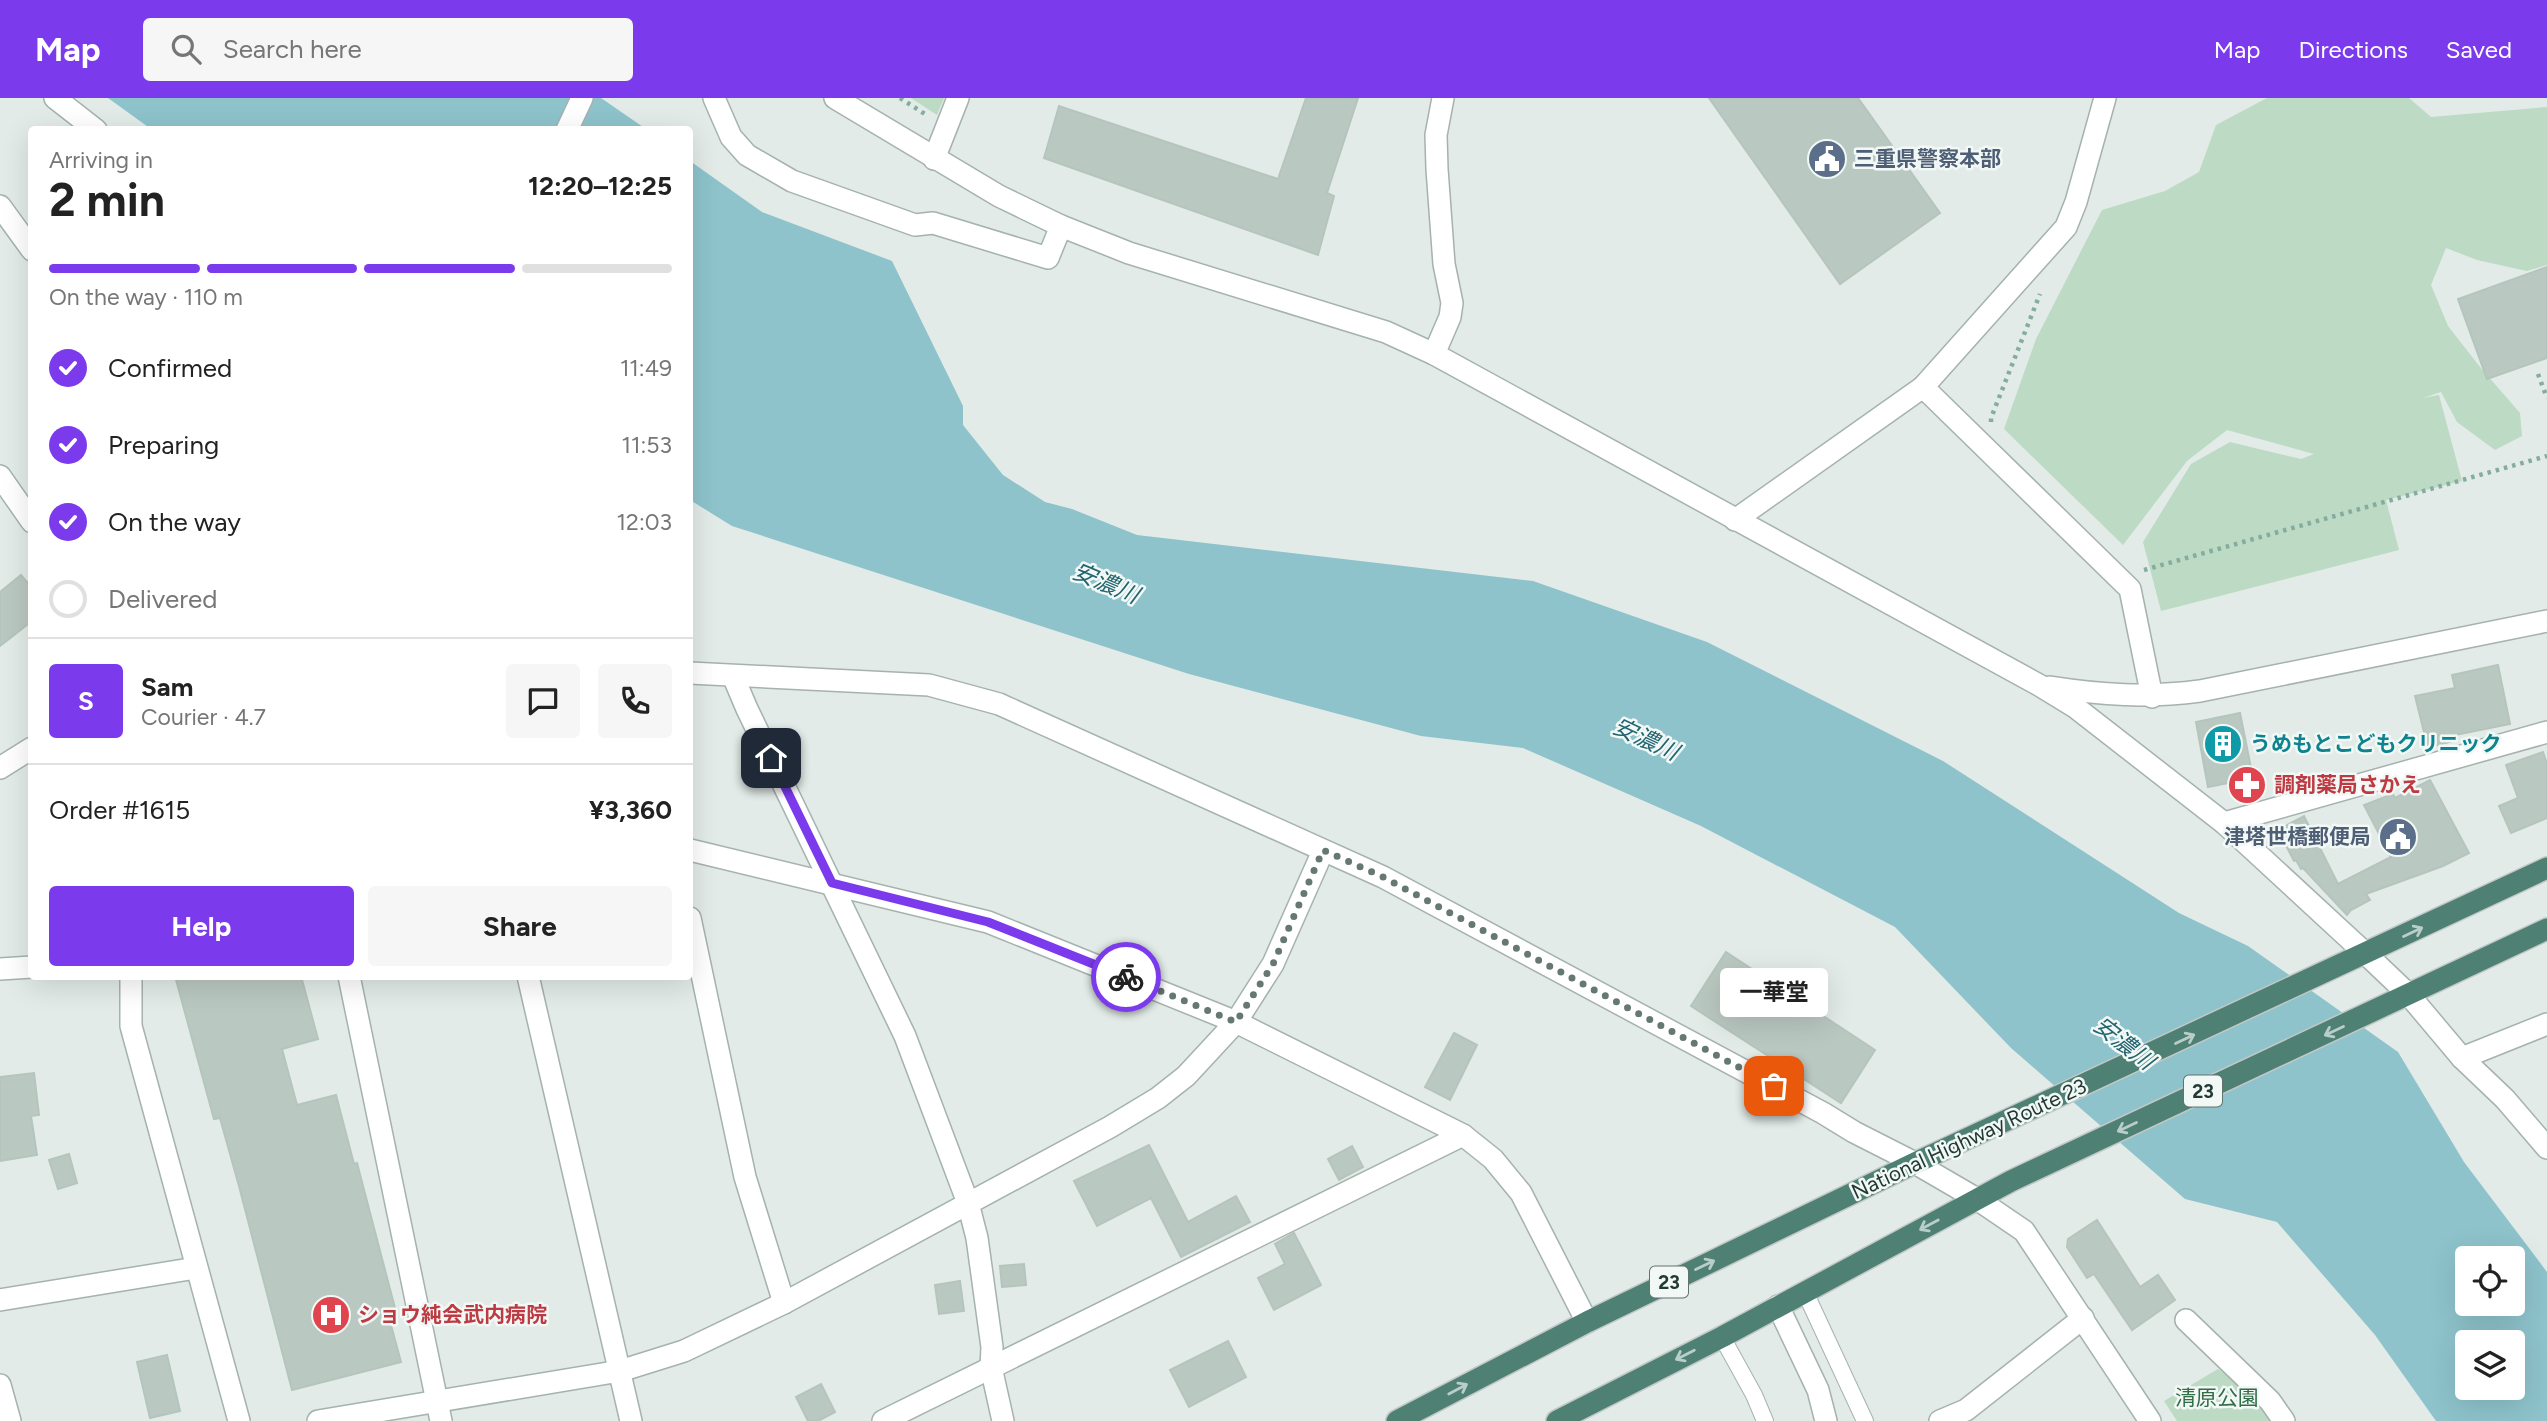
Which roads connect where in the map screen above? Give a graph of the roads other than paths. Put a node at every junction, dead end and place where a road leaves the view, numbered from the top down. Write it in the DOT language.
graph roads {
  1 [pos="55,98"];
  2 [pos="582,98"];
  3 [pos="713,98"];
  4 [pos="835,98"];
  5 [pos="958,98"];
  6 [pos="1443,98"];
  7 [pos="2105,98"];
  8 [pos="91,126"];
  9 [pos="569,126"];
  10 [pos="934,159"];
  11 [pos="0,206"];
  12 [pos="1061,226"];
  13 [pos="28,244"];
  14 [pos="1434,354"];
  15 [pos="1923,387"];
  16 [pos="0,476"];
  17 [pos="28,516"];
  18 [pos="1735,520"];
  19 [pos="2547,621"];
  20 [pos="693,673"];
  21 [pos="733,676"];
  22 [pos="2039,685"];
  23 [pos="2152,697"];
  24 [pos="2547,732"];
  25 [pos="28,751"];
  26 [pos="0,768"];
  27 [pos="2224,823"];
  28 [pos="1323,850"];
  29 [pos="693,851"];
  30 [pos="2547,868"];
  31 [pos="832,883"];
  32 [pos="2547,929"];
  33 [pos="693,932"];
  34 [pos="2359,958"];
  35 [pos="28,967"];
  36 [pos="0,969"];
  37 [pos="131,980"];
  38 [pos="349,980"];
  39 [pos="529,980"];
  40 [pos="2402,998"];
  41 [pos="1236,1022"];
  42 [pos="2547,1024"];
  43 [pos="2462,1058"];
  44 [pos="1463,1135"];
  45 [pos="2547,1148"];
  46 [pos="1916,1163"];
  47 [pos="1977,1199"];
  48 [pos="968,1203"];
  49 [pos="195,1268"];
  50 [pos="1805,1292"];
  51 [pos="0,1300"];
  52 [pos="784,1303"];
  53 [pos="1778,1306"];
  54 [pos="2083,1318"];
  55 [pos="2186,1320"];
  56 [pos="1587,1322"];
  57 [pos="1722,1337"];
  58 [pos="991,1367"];
  59 [pos="620,1371"];
  60 [pos="0,1385"];
  61 [pos="439,1411"];
  62 [pos="1403,1420"];
  63 [pos="10,1421"];
  64 [pos="239,1421"];
  65 [pos="318,1421"];
  66 [pos="631,1421"];
  67 [pos="883,1421"];
  68 [pos="1003,1421"];
  69 [pos="1557,1421"];
  70 [pos="1765,1421"];
  71 [pos="1826,1421"];
  72 [pos="1865,1421"];
  73 [pos="1940,1421"];
  74 [pos="2150,1421"];
  75 [pos="2284,1421"];
  1 -- 8 [label="street"];
  2 -- 9 [label="street"];
  3 -- 12 [label="street"];
  4 -- 10 [label="street"];
  5 -- 10 [label="street"];
  6 -- 14 [label="street"];
  7 -- 15 [label="street"];
  10 -- 12 [label="street"];
  11 -- 13 [label="street"];
  12 -- 14 [label="street"];
  14 -- 18 [label="street"];
  15 -- 18 [label="street"];
  15 -- 23 [label="street"];
  16 -- 17 [label="street"];
  18 -- 22 [label="street"];
  19 -- 23 [label="street"];
  20 -- 21 [label="street"];
  21 -- 28 [label="street"];
  21 -- 31 [label="street"];
  22 -- 23 [label="street"];
  22 -- 27 [label="street"];
  24 -- 27 [label="street"];
  25 -- 26 [label="street"];
  27 -- 34 [label="street"];
  28 -- 41 [label="street"];
  28 -- 46 [label="street"];
  29 -- 31 [label="street"];
  34 -- 30 [label="highway, National Highway Route 23 / 23, one-way"];
  31 -- 41 [label="street"];
  31 -- 48 [label="street"];
  32 -- 40 [label="highway, 23"];
  33 -- 52 [label="street"];
  34 -- 40 [label="street"];
  46 -- 34 [label="highway, National Highway Route 23 / 23, one-way"];
  35 -- 36 [label="street"];
  37 -- 49 [label="street"];
  38 -- 61 [label="street"];
  39 -- 59 [label="street"];
  40 -- 43 [label="street"];
  40 -- 47 [label="highway, 23, one-way"];
  41 -- 44 [label="street"];
  41 -- 48 [label="street"];
  42 -- 43 [label="street"];
  43 -- 45 [label="street"];
  44 -- 56 [label="street"];
  44 -- 58 [label="street"];
  46 -- 47 [label="street"];
  56 -- 46 [label="highway, National Highway Route 23 / 23, one-way"];
  47 -- 50 [label="highway, 23, one-way"];
  47 -- 54 [label="street"];
  48 -- 52 [label="street"];
  48 -- 58 [label="street"];
  49 -- 51 [label="street"];
  49 -- 64 [label="street"];
  50 -- 53 [label="highway, 23"];
  50 -- 72 [label="lane"];
  52 -- 59 [label="street"];
  53 -- 57 [label="highway, 23"];
  53 -- 71 [label="street"];
  54 -- 73 [label="street"];
  54 -- 74 [label="street"];
  55 -- 75 [label="street"];
  62 -- 56 [label="highway, National Highway Route 23 / 23, one-way"];
  57 -- 69 [label="highway, 23, one-way"];
  57 -- 70 [label="lane"];
  58 -- 67 [label="street"];
  58 -- 68 [label="street"];
  59 -- 61 [label="street"];
  59 -- 66 [label="street"];
  60 -- 63 [label="street"];
  61 -- 65 [label="street"];
}
